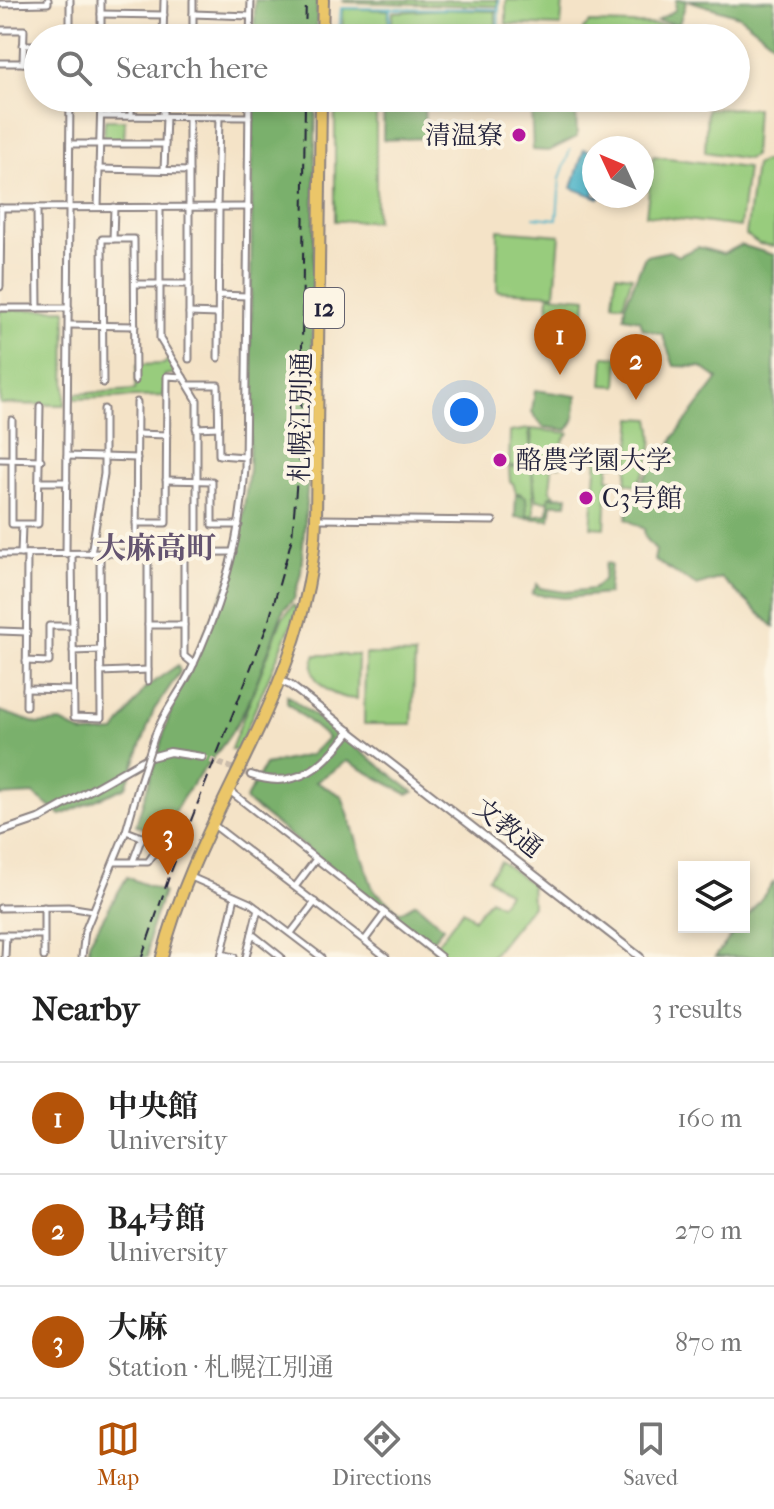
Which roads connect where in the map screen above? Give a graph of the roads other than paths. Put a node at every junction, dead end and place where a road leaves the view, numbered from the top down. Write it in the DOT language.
graph roads {
  1 [pos="48,0"];
  2 [pos="70,0"];
  3 [pos="101,0"];
  4 [pos="164,0"];
  5 [pos="193,0"];
  6 [pos="251,0"];
  7 [pos="326,0"];
  8 [pos="0,4"];
  9 [pos="101,14"];
  10 [pos="193,14"];
  11 [pos="164,15"];
  12 [pos="250,16"];
  13 [pos="70,24"];
  14 [pos="101,24"];
  15 [pos="164,24"];
  16 [pos="193,24"];
  17 [pos="250,24"];
  18 [pos="325,24"];
  19 [pos="0,30"];
  20 [pos="23,45"];
  21 [pos="0,63"];
  22 [pos="23,63"];
  23 [pos="70,112"];
  24 [pos="101,112"];
  25 [pos="131,112"];
  26 [pos="164,112"];
  27 [pos="249,112"];
  28 [pos="324,112"];
  29 [pos="101,116"];
  30 [pos="131,116"];
  31 [pos="164,117"];
  32 [pos="189,117"];
  33 [pos="219,117"];
  34 [pos="249,117"];
  35 [pos="70,144"];
  36 [pos="100,144"];
  37 [pos="165,144"];
  38 [pos="99,169"];
  39 [pos="164,170"];
  40 [pos="189,171"];
  41 [pos="98,207"];
  42 [pos="114,207"];
  43 [pos="160,207"];
  44 [pos="189,207"];
  45 [pos="218,207"];
  46 [pos="250,207"];
  47 [pos="1,208"];
  48 [pos="37,208"];
  49 [pos="70,208"];
  50 [pos="0,239"];
  51 [pos="113,239"];
  52 [pos="135,284"];
  53 [pos="160,284"];
  54 [pos="189,284"];
  55 [pos="0,287"];
  56 [pos="218,295"];
  57 [pos="247,296"];
  58 [pos="0,308"];
  59 [pos="38,308"];
  60 [pos="69,308"];
  61 [pos="189,313"];
  62 [pos="218,314"];
  63 [pos="69,325"];
  64 [pos="102,326"];
  65 [pos="135,326"];
  66 [pos="218,358"];
  67 [pos="189,359"];
  68 [pos="183,377"];
  69 [pos="135,381"];
  70 [pos="103,383"];
  71 [pos="188,385"];
  72 [pos="137,402"];
  73 [pos="40,406"];
  74 [pos="104,409"];
  75 [pos="12,420"];
  76 [pos="219,427"];
  77 [pos="196,428"];
  78 [pos="137,434"];
  79 [pos="167,435"];
  80 [pos="67,456"];
  81 [pos="104,457"];
  82 [pos="246,457"];
  83 [pos="137,458"];
  84 [pos="0,459"];
  85 [pos="12,459"];
  86 [pos="41,460"];
  87 [pos="166,480"];
  88 [pos="196,480"];
  89 [pos="40,482"];
  90 [pos="67,482"];
  91 [pos="318,519"];
  92 [pos="493,521"];
  93 [pos="136,523"];
  94 [pos="22,525"];
  95 [pos="239,525"];
  96 [pos="184,552"];
  97 [pos="197,552"];
  98 [pos="233,552"];
  99 [pos="148,553"];
  100 [pos="0,554"];
  101 [pos="24,554"];
  102 [pos="69,554"];
  103 [pos="91,554"];
  104 [pos="100,554"];
  105 [pos="136,554"];
  106 [pos="148,625"];
  107 [pos="184,625"];
  108 [pos="73,626"];
  109 [pos="0,631"];
  110 [pos="27,632"];
  111 [pos="101,650"];
  112 [pos="73,651"];
  113 [pos="26,661"];
  114 [pos="194,664"];
  115 [pos="148,670"];
  116 [pos="101,672"];
  117 [pos="148,681"];
  118 [pos="281,681"];
  119 [pos="26,689"];
  120 [pos="73,690"];
  121 [pos="26,706"];
  122 [pos="350,731"];
  123 [pos="202,757"];
  124 [pos="251,775"];
  125 [pos="231,792"];
  126 [pos="215,826"];
  127 [pos="126,831"];
  128 [pos="0,832"];
  129 [pos="142,837"];
  130 [pos="316,859"];
  131 [pos="133,861"];
  132 [pos="114,862"];
  133 [pos="191,877"];
  134 [pos="295,887"];
  135 [pos="235,897"];
  136 [pos="315,902"];
  137 [pos="44,907"];
  138 [pos="0,908"];
  139 [pos="258,909"];
  140 [pos="93,911"];
  141 [pos="385,913"];
  142 [pos="291,933"];
  143 [pos="252,934"];
  144 [pos="3,935"];
  145 [pos="43,935"];
  146 [pos="365,940"];
  147 [pos="221,955"];
  148 [pos="381,955"];
  149 [pos="5,957"];
  150 [pos="44,957"];
  151 [pos="82,957"];
  152 [pos="162,957"];
  153 [pos="234,957"];
  154 [pos="246,957"];
  155 [pos="281,957"];
  156 [pos="321,957"];
  157 [pos="441,957"];
  158 [pos="640,957"];
  1 -- 8 [label="street"];
  2 -- 13 [label="street"];
  3 -- 9 [label="street"];
  4 -- 11 [label="street"];
  5 -- 10 [label="street"];
  6 -- 12 [label="street"];
  7 -- 18 [label="highway"];
  9 -- 11 [label="street"];
  9 -- 14 [label="street"];
  10 -- 12 [label="street"];
  10 -- 16 [label="street"];
  11 -- 15 [label="street"];
  12 -- 17 [label="street"];
  19 -- 20 [label="street"];
  20 -- 22 [label="street"];
  21 -- 22 [label="street"];
  23 -- 35 [label="street"];
  24 -- 29 [label="street"];
  25 -- 30 [label="street"];
  26 -- 31 [label="street"];
  27 -- 34 [label="street"];
  28 -- 91 [label="highway, 札幌江別通 / 12"];
  29 -- 30 [label="street"];
  29 -- 36 [label="street"];
  30 -- 31 [label="street"];
  31 -- 32 [label="street"];
  31 -- 37 [label="street"];
  32 -- 33 [label="street"];
  32 -- 40 [label="street"];
  33 -- 34 [label="street"];
  33 -- 45 [label="street"];
  34 -- 46 [label="street"];
  35 -- 36 [label="street"];
  35 -- 49 [label="street"];
  36 -- 37 [label="street"];
  36 -- 38 [label="street"];
  37 -- 39 [label="street"];
  38 -- 39 [label="street"];
  38 -- 41 [label="street"];
  39 -- 40 [label="street"];
  40 -- 44 [label="street"];
  41 -- 42 [label="street"];
  41 -- 49 [label="street"];
  42 -- 43 [label="street"];
  42 -- 51 [label="street"];
  43 -- 44 [label="street"];
  43 -- 53 [label="street"];
  44 -- 45 [label="street"];
  44 -- 54 [label="street"];
  45 -- 46 [label="street"];
  45 -- 56 [label="street"];
  46 -- 57 [label="street"];
  47 -- 48 [label="street"];
  47 -- 50 [label="street"];
  48 -- 49 [label="street"];
  48 -- 59 [label="street"];
  49 -- 60 [label="street"];
  50 -- 55 [label="street"];
  51 -- 52 [label="street"];
  51 -- 64 [label="street"];
  52 -- 53 [label="street"];
  52 -- 65 [label="street"];
  53 -- 54 [label="street"];
  53 -- 68 [label="street"];
  54 -- 61 [label="street"];
  56 -- 57 [label="street"];
  56 -- 62 [label="street"];
  57 -- 82 [label="street"];
  58 -- 59 [label="street"];
  59 -- 60 [label="street"];
  60 -- 63 [label="street"];
  61 -- 62 [label="street"];
  61 -- 67 [label="street"];
  62 -- 66 [label="street"];
  63 -- 64 [label="street"];
  63 -- 80 [label="street"];
  64 -- 65 [label="street"];
  64 -- 70 [label="street"];
  65 -- 69 [label="street"];
  68 -- 71 [label="street"];
  68 -- 79 [label="street"];
  71 -- 76 [label="street"];
  71 -- 77 [label="street"];
  72 -- 78 [label="street"];
  73 -- 86 [label="street"];
  74 -- 81 [label="street"];
  75 -- 85 [label="street"];
  76 -- 77 [label="street"];
  76 -- 82 [label="street"];
  77 -- 88 [label="street"];
  78 -- 79 [label="street"];
  78 -- 83 [label="street"];
  79 -- 87 [label="street"];
  80 -- 81 [label="street"];
  80 -- 90 [label="street"];
  81 -- 83 [label="street"];
  81 -- 103 [label="street"];
  82 -- 95 [label="street"];
  83 -- 93 [label="street"];
  84 -- 85 [label="street"];
  85 -- 86 [label="street"];
  85 -- 94 [label="street"];
  86 -- 89 [label="street"];
  87 -- 88 [label="street"];
  87 -- 93 [label="street"];
  88 -- 95 [label="street"];
  88 -- 97 [label="street"];
  89 -- 90 [label="street"];
  89 -- 94 [label="street"];
  90 -- 102 [label="street"];
  91 -- 92 [label="street"];
  91 -- 118 [label="highway, 札幌江別通 / 12"];
  93 -- 105 [label="street"];
  94 -- 101 [label="street"];
  95 -- 98 [label="street"];
  96 -- 97 [label="street"];
  96 -- 99 [label="street"];
  96 -- 107 [label="street"];
  97 -- 98 [label="street"];
  98 -- 114 [label="street"];
  99 -- 105 [label="street"];
  99 -- 106 [label="street"];
  100 -- 101 [label="street"];
  101 -- 102 [label="street"];
  101 -- 110 [label="street"];
  102 -- 103 [label="street"];
  102 -- 108 [label="street"];
  103 -- 104 [label="street"];
  104 -- 105 [label="street"];
  104 -- 111 [label="street"];
  106 -- 107 [label="street"];
  106 -- 115 [label="street"];
  107 -- 114 [label="street"];
  108 -- 112 [label="street"];
  108 -- 113 [label="street"];
  109 -- 110 [label="street"];
  110 -- 113 [label="street"];
  111 -- 112 [label="street"];
  111 -- 116 [label="street"];
  112 -- 120 [label="street"];
  113 -- 119 [label="street"];
  114 -- 127 [label="street, bridge"];
  115 -- 116 [label="street"];
  115 -- 117 [label="street"];
  116 -- 120 [label="street"];
  118 -- 122 [label="street, 文教通"];
  118 -- 125 [label="highway, 札幌江別通 / 12"];
  119 -- 120 [label="street"];
  119 -- 121 [label="street"];
  122 -- 124 [label="street"];
  122 -- 158 [label="street, 文教通"];
  123 -- 128 [label="street"];
  125 -- 126 [label="highway, 札幌江別通 / 12"];
  125 -- 130 [label="street"];
  126 -- 133 [label="highway, 札幌江別通 / 12"];
  126 -- 134 [label="street"];
  127 -- 129 [label="street"];
  127 -- 132 [label="street"];
  129 -- 131 [label="street"];
  129 -- 131 [label="street"];
  130 -- 134 [label="street"];
  130 -- 141 [label="street"];
  131 -- 132 [label="street"];
  132 -- 140 [label="street"];
  133 -- 135 [label="street"];
  133 -- 152 [label="highway, 札幌江別通 / 12"];
  134 -- 136 [label="street"];
  135 -- 139 [label="street"];
  135 -- 147 [label="street"];
  136 -- 142 [label="street"];
  136 -- 146 [label="street"];
  137 -- 138 [label="street"];
  137 -- 140 [label="street"];
  137 -- 145 [label="street"];
  139 -- 142 [label="street"];
  139 -- 143 [label="street"];
  140 -- 151 [label="street"];
  141 -- 146 [label="street"];
  141 -- 157 [label="street"];
  142 -- 156 [label="street"];
  143 -- 154 [label="street"];
  143 -- 155 [label="street"];
  144 -- 145 [label="street"];
  144 -- 149 [label="street"];
  145 -- 150 [label="street"];
  146 -- 148 [label="street"];
  147 -- 153 [label="street"];
}
